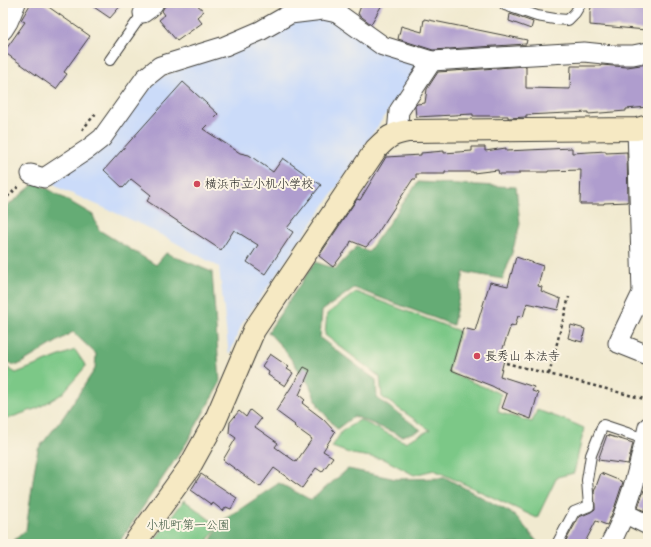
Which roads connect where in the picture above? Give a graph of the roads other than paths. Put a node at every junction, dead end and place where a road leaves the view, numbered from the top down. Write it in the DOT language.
graph roads {
  1 [pos="16,3"];
  2 [pos="581,3"];
  3 [pos="505,5"];
  4 [pos="148,8"];
  5 [pos="337,8"];
  6 [pos="3,30"];
  7 [pos="648,52"];
  8 [pos="110,60"];
  9 [pos="432,61"];
  10 [pos="643,128"];
  11 [pos="397,133"];
  12 [pos="31,174"];
  13 [pos="648,355"];
  14 [pos="647,433"];
  15 [pos="624,513"];
  16 [pos="648,525"];
  17 [pos="134,544"];
  18 [pos="557,544"];
  19 [pos="610,544"];
  1 -- 6 [label="street"];
  2 -- 3 [label="lane"];
  4 -- 8 [label="lane"];
  5 -- 9 [label="street"];
  5 -- 12 [label="street"];
  7 -- 9 [label="street"];
  9 -- 11 [label="street"];
  10 -- 11 [label="street"];
  10 -- 13 [label="street"];
  11 -- 17 [label="street"];
  14 -- 15 [label="street"];
  14 -- 18 [label="lane"];
  15 -- 16 [label="street"];
  15 -- 19 [label="street"];
}
